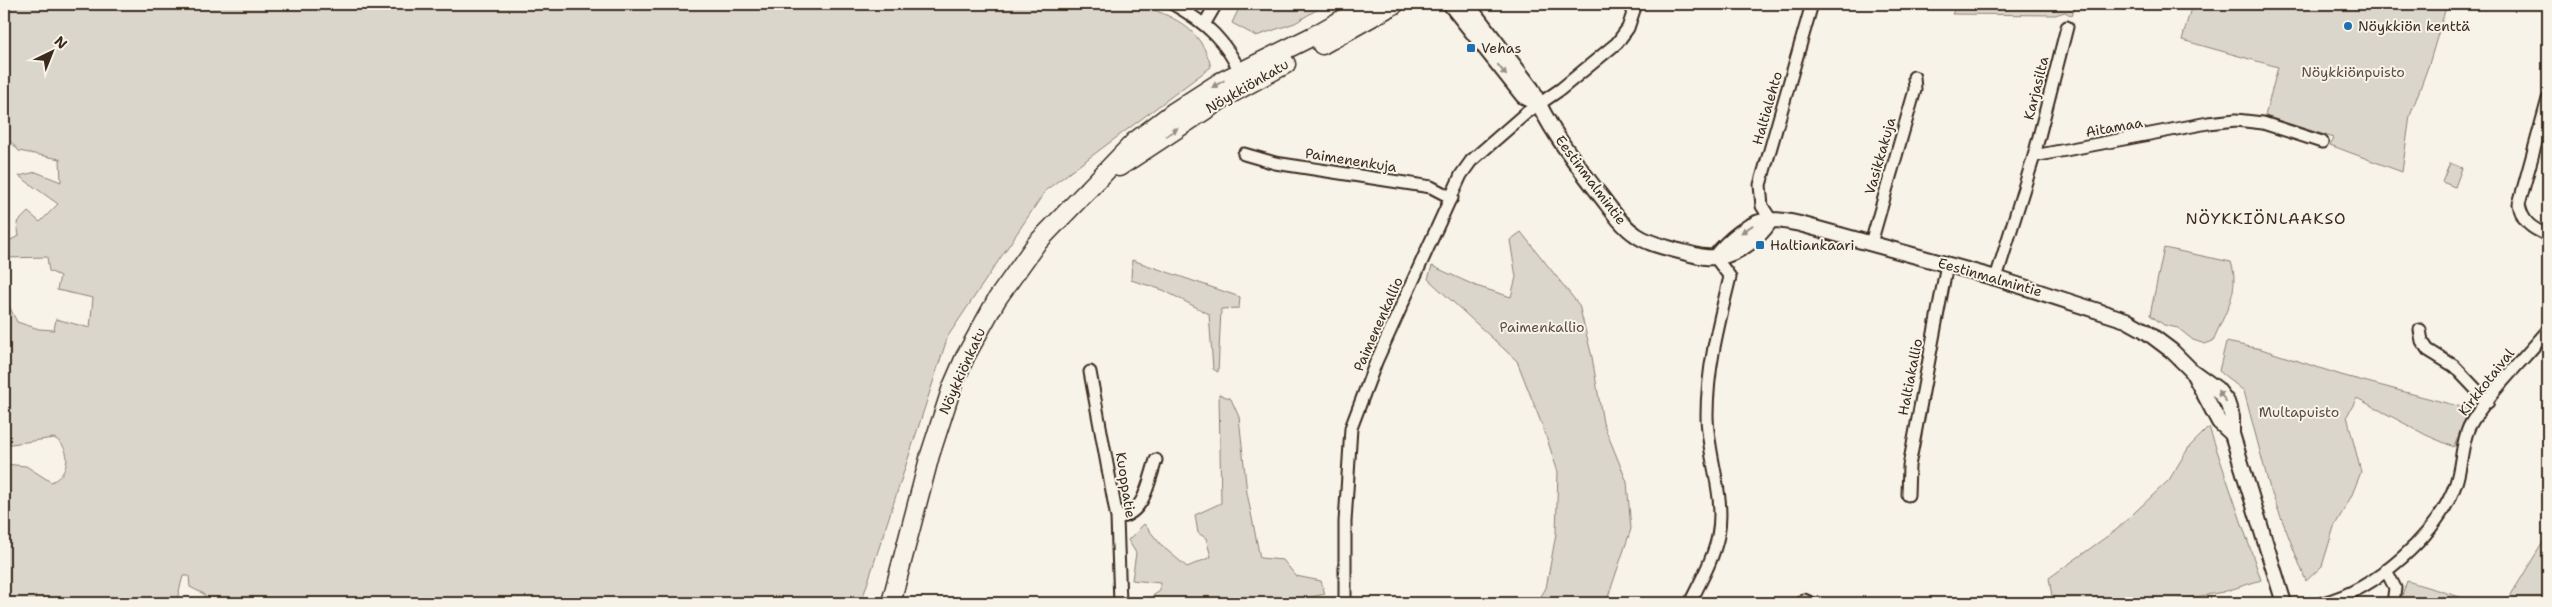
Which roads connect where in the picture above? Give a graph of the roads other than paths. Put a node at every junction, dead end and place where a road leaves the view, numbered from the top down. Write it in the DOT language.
graph roads {
  1 [pos="1173,4"];
  2 [pos="1216,4"];
  3 [pos="1369,4"];
  4 [pos="1396,4"];
  5 [pos="1450,4"];
  6 [pos="1467,4"];
  7 [pos="1636,4"];
  8 [pos="1812,4"];
  9 [pos="1205,23"];
  10 [pos="2066,27"];
  11 [pos="1914,77"];
  12 [pos="1244,79"];
  13 [pos="2548,99"];
  14 [pos="1538,104"];
  15 [pos="2322,142"];
  16 [pos="1244,154"];
  17 [pos="2034,156"];
  18 [pos="1452,198"];
  19 [pos="1771,220"];
  20 [pos="2548,235"];
  21 [pos="1871,244"];
  22 [pos="1715,257"];
  23 [pos="1947,264"];
  24 [pos="1996,278"];
  25 [pos="2420,330"];
  26 [pos="2548,330"];
  27 [pos="1090,372"];
  28 [pos="2488,402"];
  29 [pos="1156,460"];
  30 [pos="1908,495"];
  31 [pos="1117,518"];
  32 [pos="2386,570"];
  33 [pos="1345,596"];
  34 [pos="891,603"];
  35 [pos="1120,603"];
  36 [pos="1690,603"];
  37 [pos="2284,603"];
  38 [pos="2322,603"];
  39 [pos="2393,603"];
  1 -- 9 [label="street"];
  2 -- 9 [label="street"];
  3 -- 12 [label="main road, Nöykkiönkatu"];
  4 -- 12 [label="main road, Nöykkiönkatu"];
  5 -- 14 [label="street, Eestinmalmintie, one-way"];
  6 -- 14 [label="street, Eestinmalmintie"];
  7 -- 14 [label="street, Paimenenkallio"];
  8 -- 19 [label="street, Haltialehto"];
  9 -- 12 [label="street"];
  10 -- 17 [label="street, Karjasilta"];
  11 -- 21 [label="street, Vasikkakuja"];
  12 -- 34 [label="main road, Nöykkiönkatu"];
  13 -- 20 [label="street"];
  14 -- 18 [label="street, Paimenenkallio"];
  14 -- 22 [label="street, Eestinmalmintie"];
  15 -- 17 [label="street, Aitamaa"];
  16 -- 18 [label="street, Paimenenkuja"];
  17 -- 24 [label="street"];
  18 -- 33 [label="street, Paimenenkallio"];
  19 -- 21 [label="street, Eestinmalmintie"];
  19 -- 22 [label="street, Eestinmalmintie"];
  21 -- 23 [label="street, Eestinmalmintie"];
  22 -- 36 [label="street"];
  23 -- 24 [label="street, Eestinmalmintie"];
  23 -- 30 [label="street, Haltiakallio"];
  24 -- 37 [label="street, Eestinmalmintie"];
  25 -- 28 [label="street"];
  26 -- 28 [label="street, Kirkkotaival"];
  27 -- 31 [label="street, Kuoppatie"];
  28 -- 32 [label="street, Kirkkotaival"];
  29 -- 31 [label="street"];
  31 -- 35 [label="street, Kuoppatie"];
  32 -- 38 [label="street, Kirkkotaival"];
  32 -- 39 [label="street"];
}
